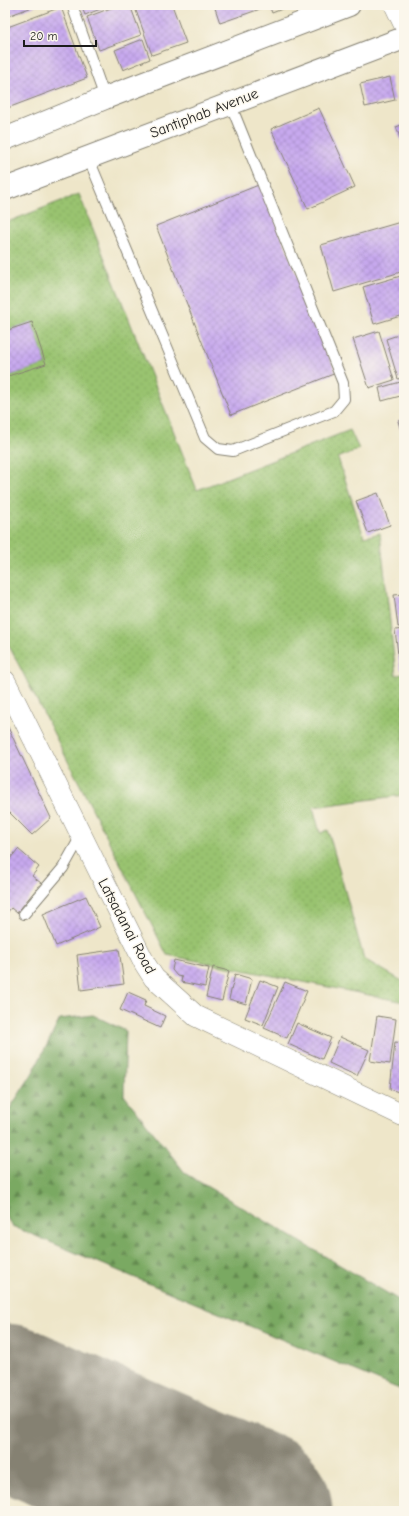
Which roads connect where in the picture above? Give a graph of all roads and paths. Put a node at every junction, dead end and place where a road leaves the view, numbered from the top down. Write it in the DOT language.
graph roads {
  1 [pos="72,5"];
  2 [pos="349,5"];
  3 [pos="395,5"];
  4 [pos="404,24"];
  5 [pos="404,38"];
  6 [pos="105,98"];
  7 [pos="230,103"];
  8 [pos="5,139"];
  9 [pos="88,157"];
  10 [pos="5,189"];
  11 [pos="5,681"];
  12 [pos="81,836"];
  13 [pos="24,914"];
  14 [pos="404,1116"];
  1 -- 6 [label="lane"];
  2 -- 6 [label="street"];
  3 -- 4 [label="street"];
  5 -- 7 [label="street, Santiphab Avenue"];
  6 -- 8 [label="street"];
  7 -- 9 [label="street, Santiphab Avenue"];
  7 -- 9 [label="lane"];
  9 -- 10 [label="street, Santiphab Avenue"];
  11 -- 12 [label="street, Latsadanai Road"];
  12 -- 13 [label="lane"];
  12 -- 14 [label="street, Latsadanai Road"];
}
